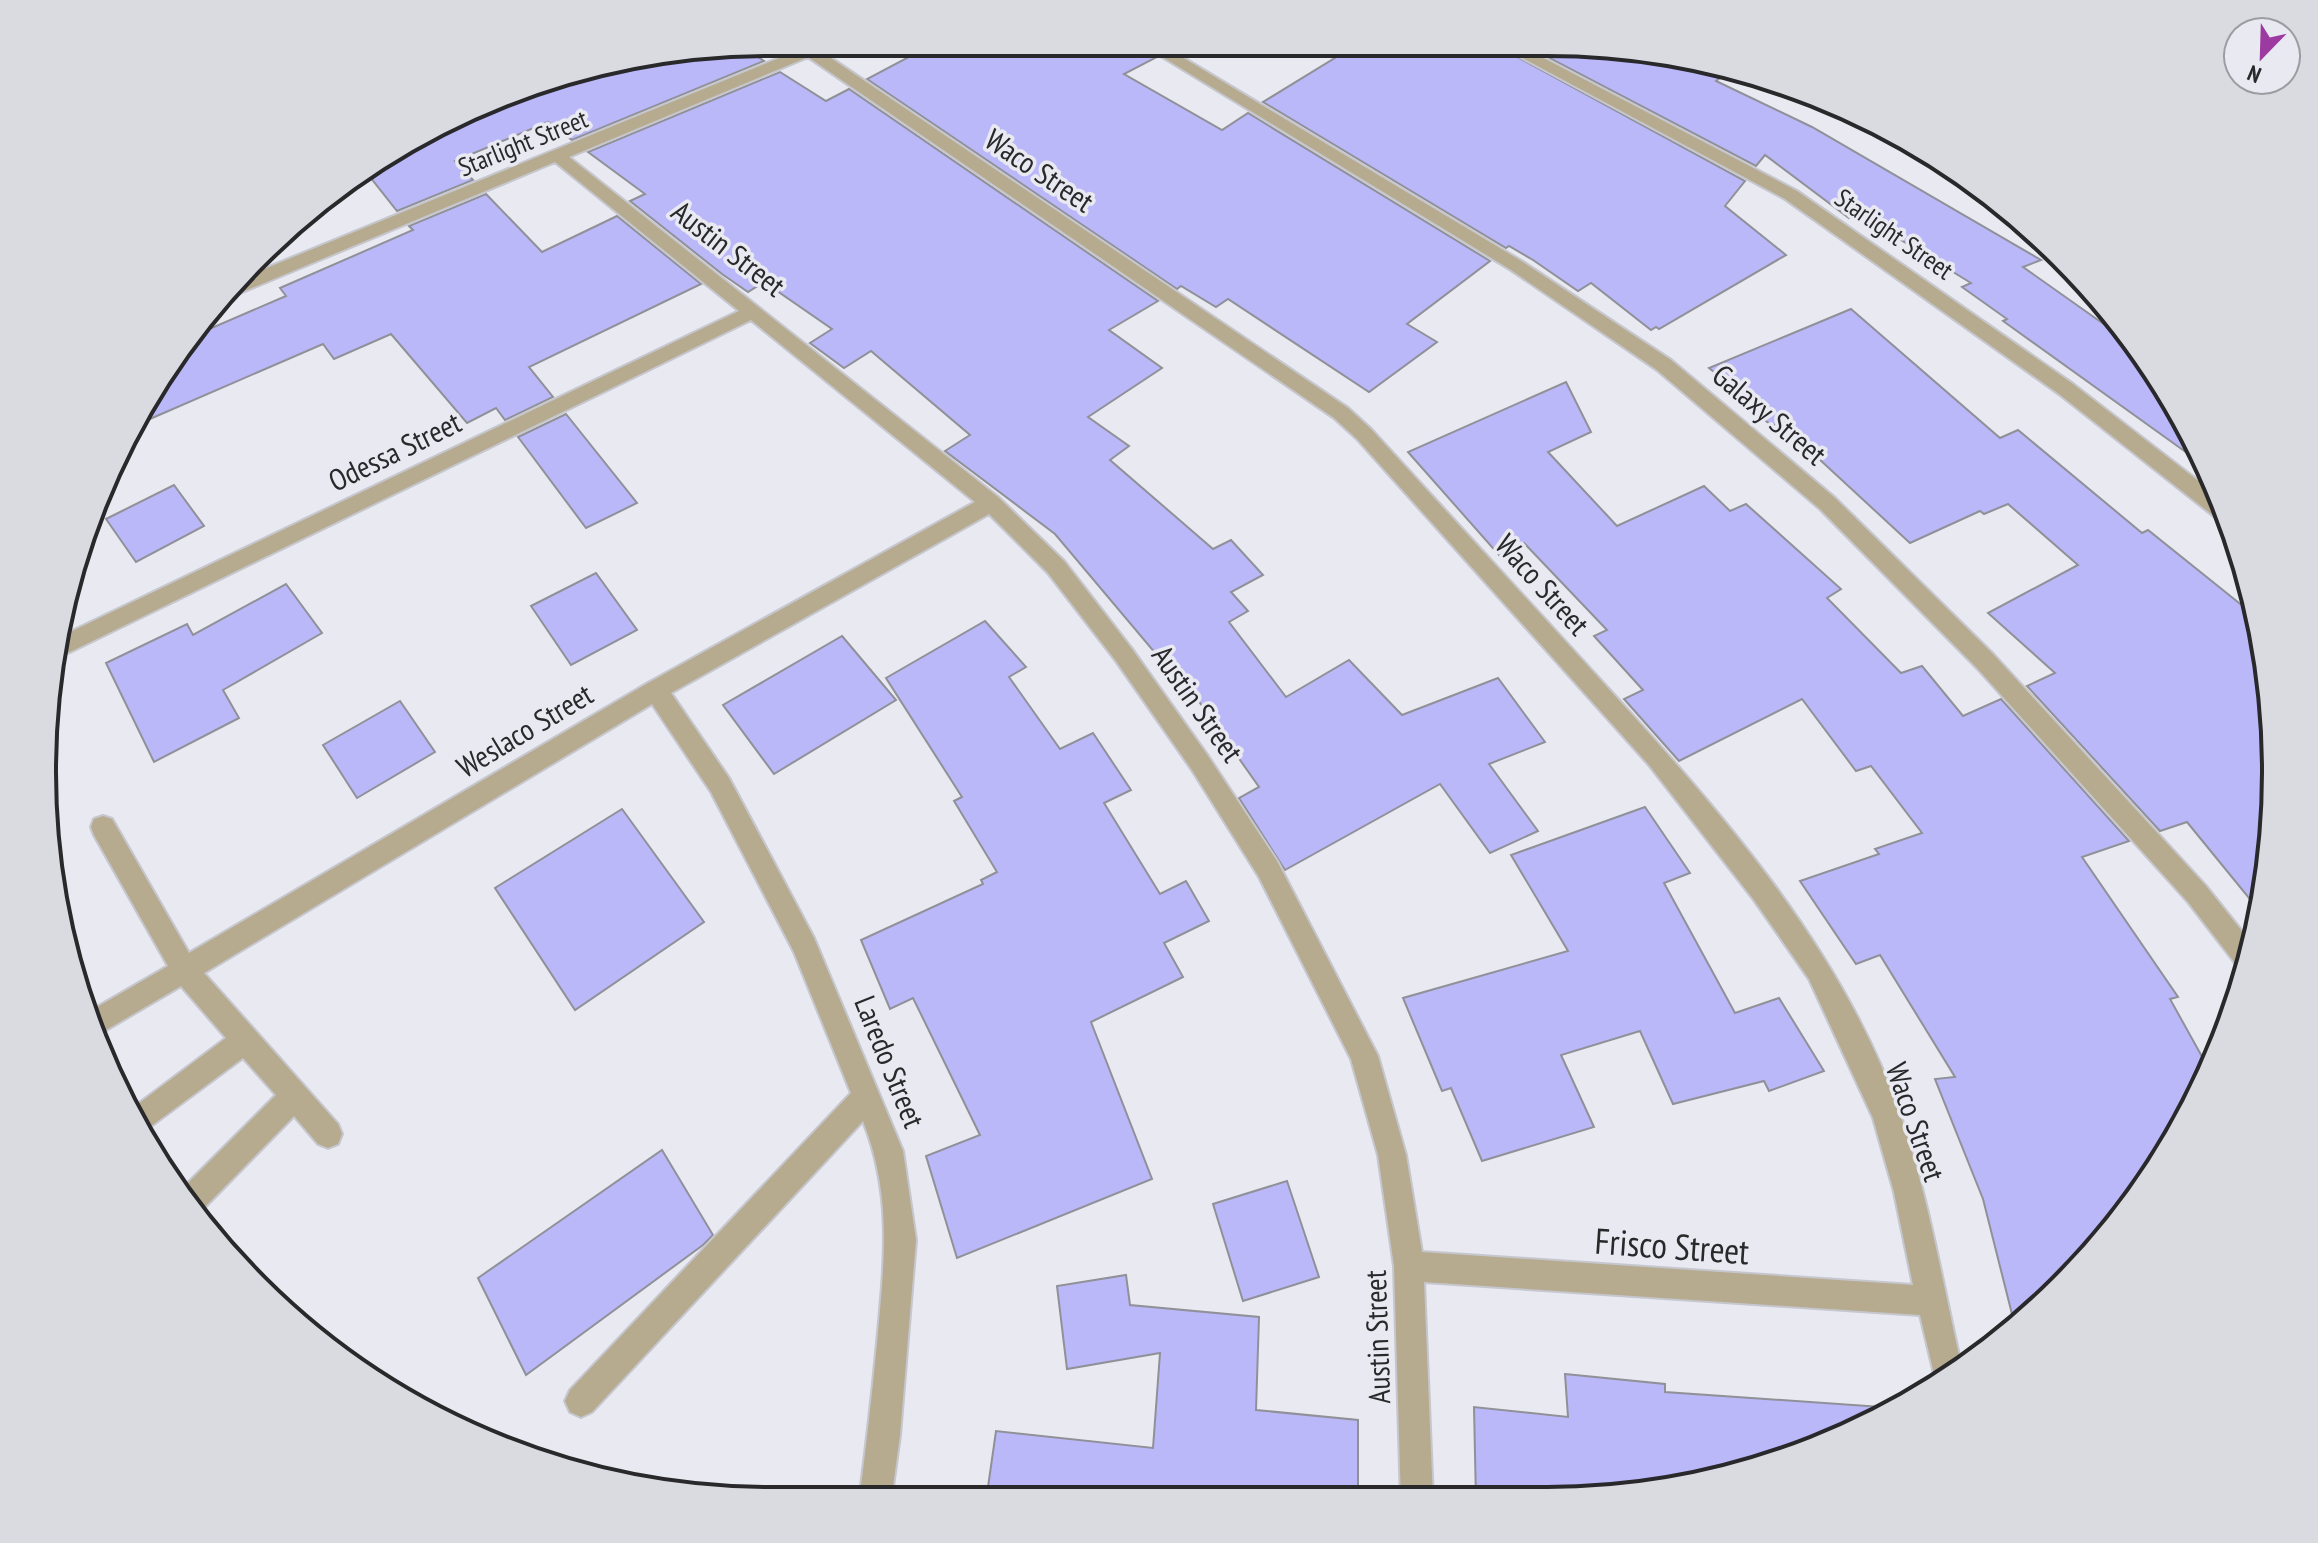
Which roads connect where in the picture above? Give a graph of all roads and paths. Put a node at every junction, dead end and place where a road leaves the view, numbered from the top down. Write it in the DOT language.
graph roads {
  1 [pos="801,56"];
  2 [pos="817,56"];
  3 [pos="1169,56"];
  4 [pos="1528,56"];
  5 [pos="559,157"];
  6 [pos="251,282"];
  7 [pos="754,311"];
  8 [pos="2209,501"];
  9 [pos="991,503"];
  10 [pos="68,643"];
  11 [pos="656,690"];
  12 [pos="103,827"];
  13 [pos="2240,949"];
  14 [pos="184,970"];
  15 [pos="101,1020"];
  16 [pos="245,1040"];
  17 [pos="295,1096"];
  18 [pos="867,1096"];
  19 [pos="145,1116"];
  20 [pos="328,1134"];
  21 [pos="196,1196"];
  22 [pos="1409,1266"];
  23 [pos="1931,1301"];
  24 [pos="1946,1365"];
  25 [pos="581,1401"];
  26 [pos="877,1487"];
  27 [pos="1417,1487"];
  1 -- 5 [label="street, Starlight Street"];
  2 -- 23 [label="street, Waco Street"];
  3 -- 13 [label="street, Galaxy Street"];
  4 -- 8 [label="street, Starlight Street"];
  5 -- 6 [label="street, Starlight Street"];
  5 -- 7 [label="street, Austin Street"];
  7 -- 9 [label="street, Austin Street"];
  7 -- 10 [label="street, Odessa Street"];
  9 -- 11 [label="street, Weslaco Street"];
  9 -- 22 [label="street, Austin Street"];
  11 -- 14 [label="street, Weslaco Street"];
  11 -- 18 [label="street, Laredo Street"];
  12 -- 14 [label="street"];
  14 -- 15 [label="street, Weslaco Street"];
  14 -- 16 [label="street"];
  16 -- 17 [label="street"];
  16 -- 19 [label="street"];
  17 -- 20 [label="street"];
  17 -- 21 [label="street"];
  18 -- 25 [label="street"];
  18 -- 26 [label="street, Laredo Street"];
  22 -- 23 [label="street, Frisco Street"];
  22 -- 27 [label="street, Austin Street"];
  23 -- 24 [label="street, Waco Street"];
}
